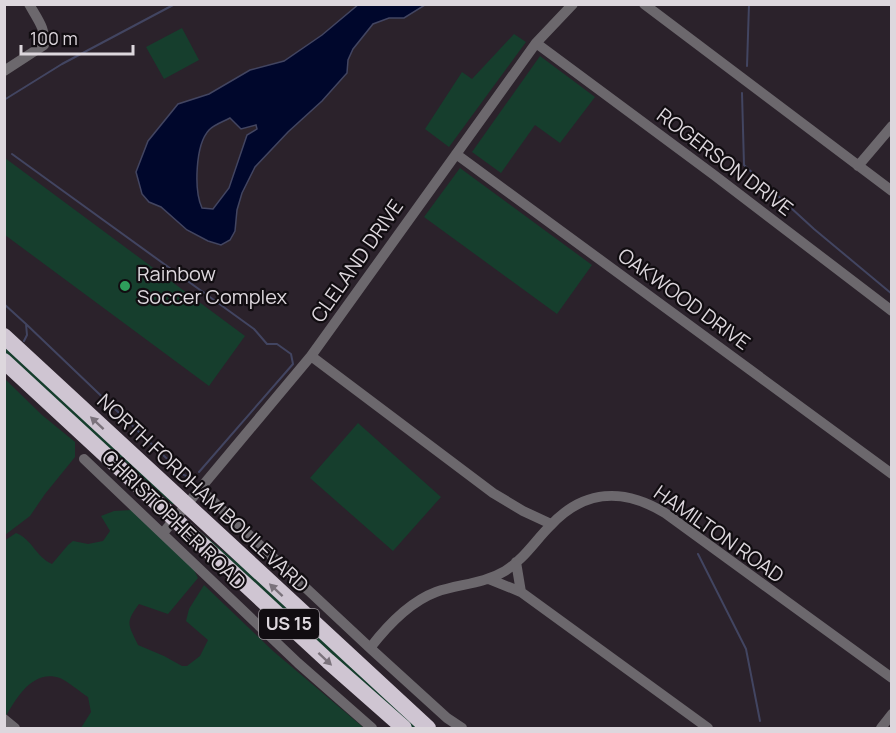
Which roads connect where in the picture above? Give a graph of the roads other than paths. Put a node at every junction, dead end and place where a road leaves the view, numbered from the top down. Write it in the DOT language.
graph roads {
  1 [pos="29,4"];
  2 [pos="573,4"];
  3 [pos="644,4"];
  4 [pos="536,43"];
  5 [pos="4,71"];
  6 [pos="891,126"];
  7 [pos="456,154"];
  8 [pos="858,166"];
  9 [pos="891,191"];
  10 [pos="891,311"];
  11 [pos="4,336"];
  12 [pos="311,356"];
  13 [pos="4,361"];
  14 [pos="84,459"];
  15 [pos="891,474"];
  16 [pos="200,489"];
  17 [pos="186,506"];
  18 [pos="175,519"];
  19 [pos="551,524"];
  20 [pos="163,533"];
  21 [pos="516,562"];
  22 [pos="489,579"];
  23 [pos="521,592"];
  24 [pos="370,648"];
  25 [pos="891,678"];
  26 [pos="891,714"];
  27 [pos="4,720"];
  28 [pos="15,729"];
  29 [pos="372,729"];
  30 [pos="404,729"];
  31 [pos="428,729"];
  32 [pos="462,729"];
  33 [pos="708,729"];
  34 [pos="881,729"];
  1 -- 5 [label="street"];
  2 -- 4 [label="street, CLELAND DRIVE"];
  3 -- 8 [label="street"];
  4 -- 7 [label="street, CLELAND DRIVE"];
  4 -- 10 [label="street, ROGERSON DRIVE"];
  6 -- 8 [label="street"];
  7 -- 12 [label="street, CLELAND DRIVE"];
  7 -- 15 [label="street, OAKWOOD DRIVE"];
  8 -- 9 [label="street"];
  17 -- 11 [label="highway, NORTH FORDHAM BOULEVARD / US 15, one-way"];
  12 -- 16 [label="street, CLELAND DRIVE"];
  12 -- 19 [label="street"];
  13 -- 18 [label="highway, NORTH FORDHAM BOULEVARD / US 15"];
  14 -- 20 [label="street, CHRISTOPHER ROAD"];
  16 -- 17 [label="street, CLELAND DRIVE"];
  16 -- 24 [label="street"];
  17 -- 18 [label="street, CLELAND DRIVE"];
  31 -- 17 [label="highway, NORTH FORDHAM BOULEVARD / US 15, one-way"];
  18 -- 20 [label="street, CLELAND DRIVE"];
  18 -- 30 [label="highway, NORTH FORDHAM BOULEVARD / US 15, one-way"];
  19 -- 21 [label="street, HAMILTON ROAD"];
  19 -- 25 [label="street, HAMILTON ROAD"];
  20 -- 29 [label="street, CHRISTOPHER ROAD"];
  21 -- 22 [label="street, HAMILTON ROAD"];
  21 -- 23 [label="street"];
  22 -- 23 [label="street"];
  22 -- 24 [label="street, HAMILTON ROAD"];
  23 -- 33 [label="street"];
  24 -- 32 [label="street"];
  26 -- 34 [label="street"];
  27 -- 28 [label="street"];
}
